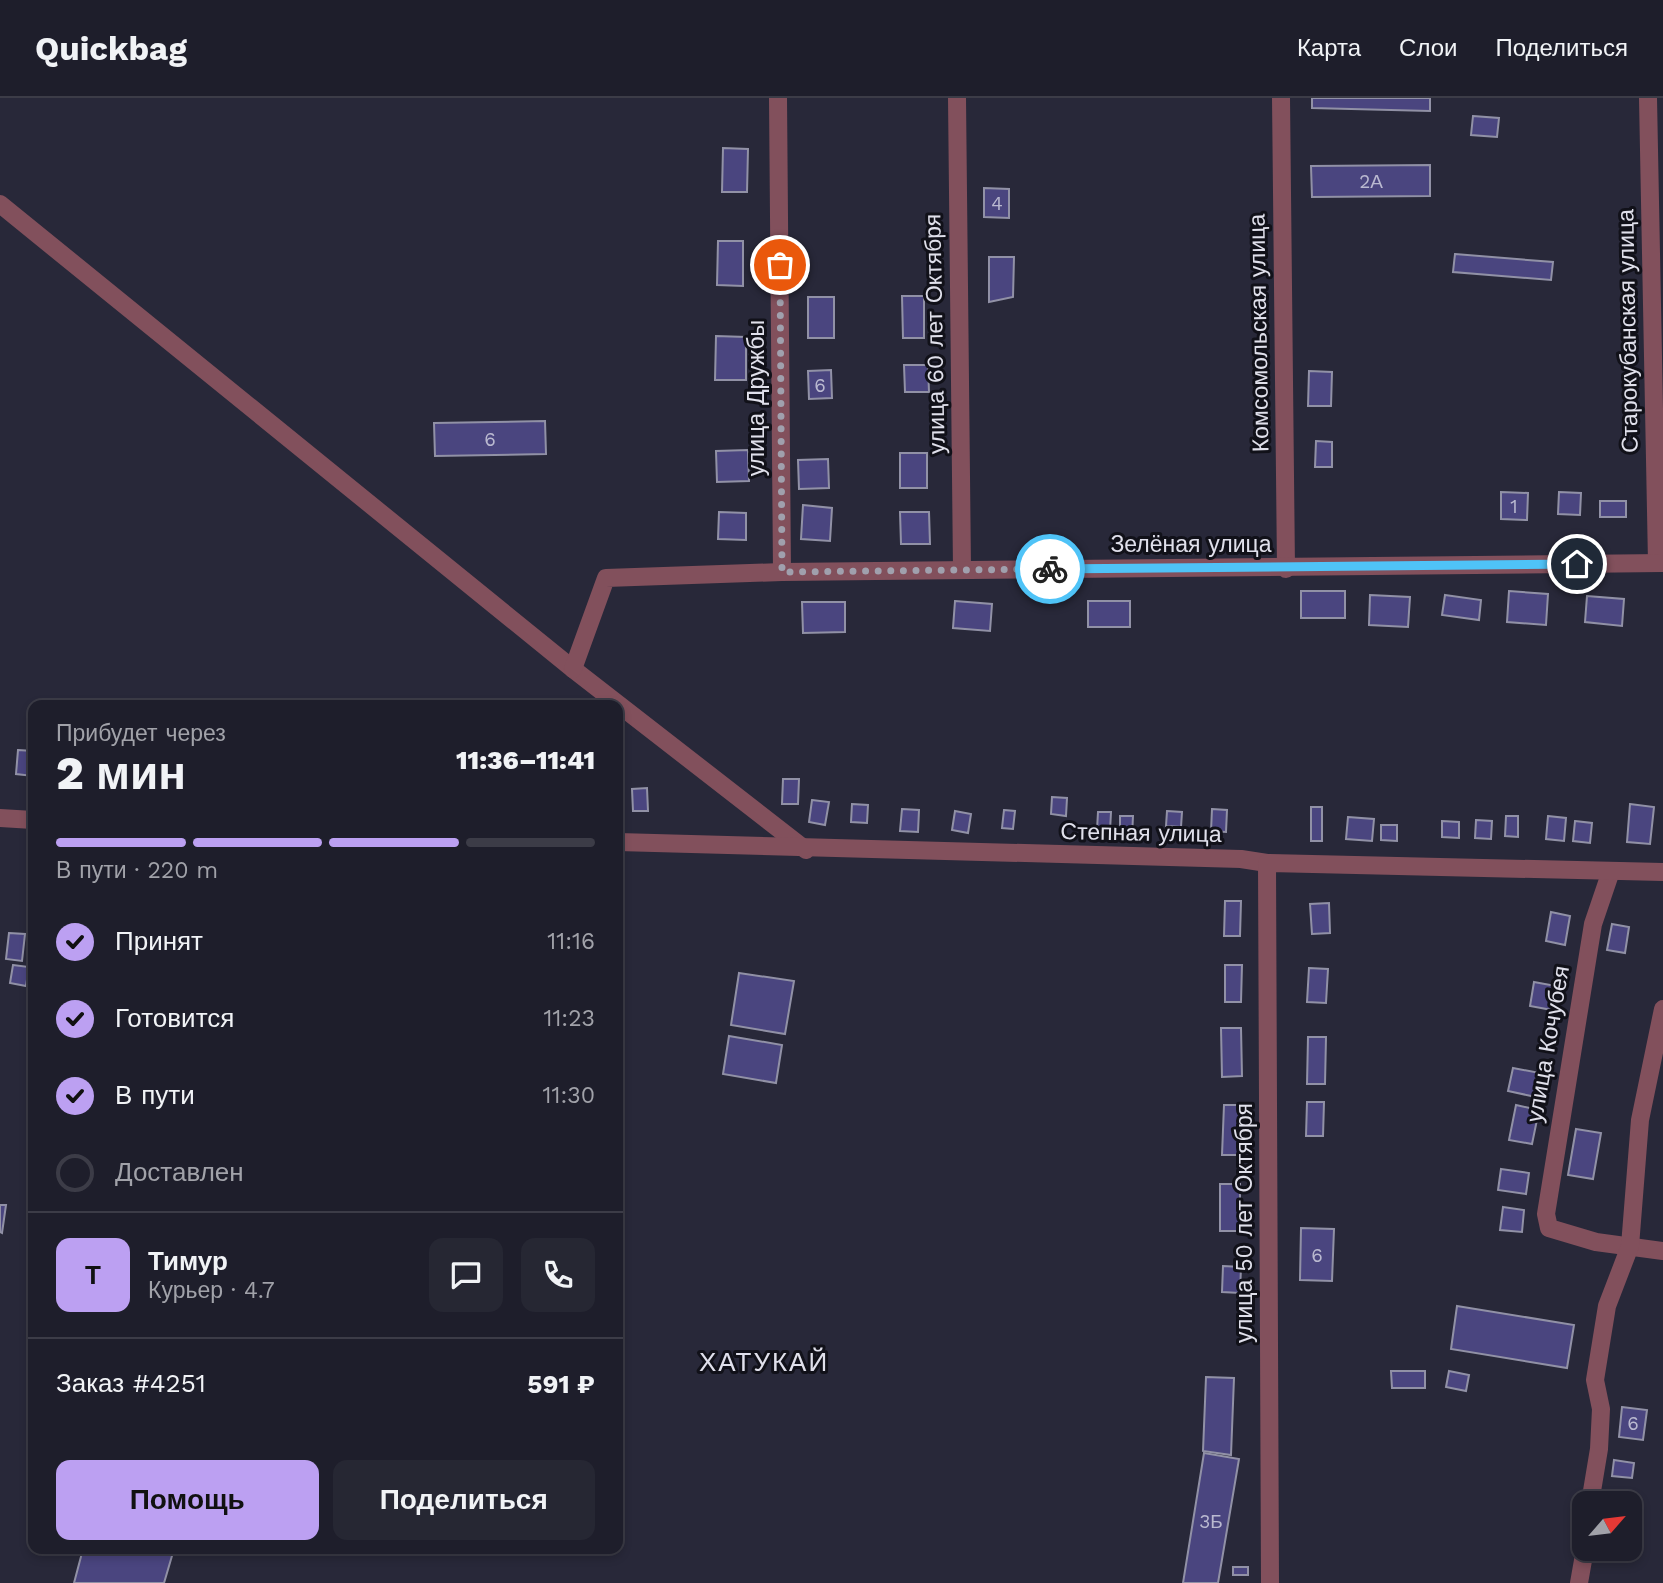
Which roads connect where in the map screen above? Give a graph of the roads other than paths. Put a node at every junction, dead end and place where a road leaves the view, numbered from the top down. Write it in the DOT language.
graph roads {
  1 [pos="778,98"];
  2 [pos="957,98"];
  3 [pos="1281,98"];
  4 [pos="1648,98"];
  5 [pos="0,204"];
  6 [pos="1660,563"];
  7 [pos="1286,569"];
  8 [pos="962,570"];
  9 [pos="782,572"];
  10 [pos="573,669"];
  11 [pos="613,700"];
  12 [pos="623,708"];
  13 [pos="0,818"];
  14 [pos="28,820"];
  15 [pos="623,842"];
  16 [pos="806,850"];
  17 [pos="1267,863"];
  18 [pos="1611,871"];
  19 [pos="1663,872"];
  20 [pos="1663,1009"];
  21 [pos="1630,1245"];
  22 [pos="1663,1251"];
  23 [pos="1592,1491"];
  24 [pos="1583,1561"];
  25 [pos="1270,1583"];
  26 [pos="1579,1583"];
  1 -- 9 [label="street, улица Дружбы"];
  2 -- 8 [label="street, улица 60 лет Октября"];
  3 -- 7 [label="street, Комсомольская улица"];
  4 -- 6 [label="street, Старокубанская улица"];
  5 -- 10 [label="street"];
  6 -- 7 [label="street, Зелёная улица"];
  7 -- 8 [label="street, Зелёная улица"];
  8 -- 9 [label="street, Зелёная улица"];
  9 -- 10 [label="street, Зелёная улица"];
  10 -- 11 [label="street"];
  12 -- 16 [label="street"];
  13 -- 14 [label="street"];
  15 -- 16 [label="street, Степная улица"];
  16 -- 17 [label="street, Степная улица"];
  17 -- 18 [label="street, Степная улица"];
  17 -- 25 [label="street, улица 50 лет Октября"];
  18 -- 19 [label="street, Степная улица"];
  18 -- 21 [label="street, улица Кочубея"];
  20 -- 21 [label="street"];
  21 -- 22 [label="street"];
  21 -- 23 [label="street"];
  24 -- 26 [label="street"];
}
